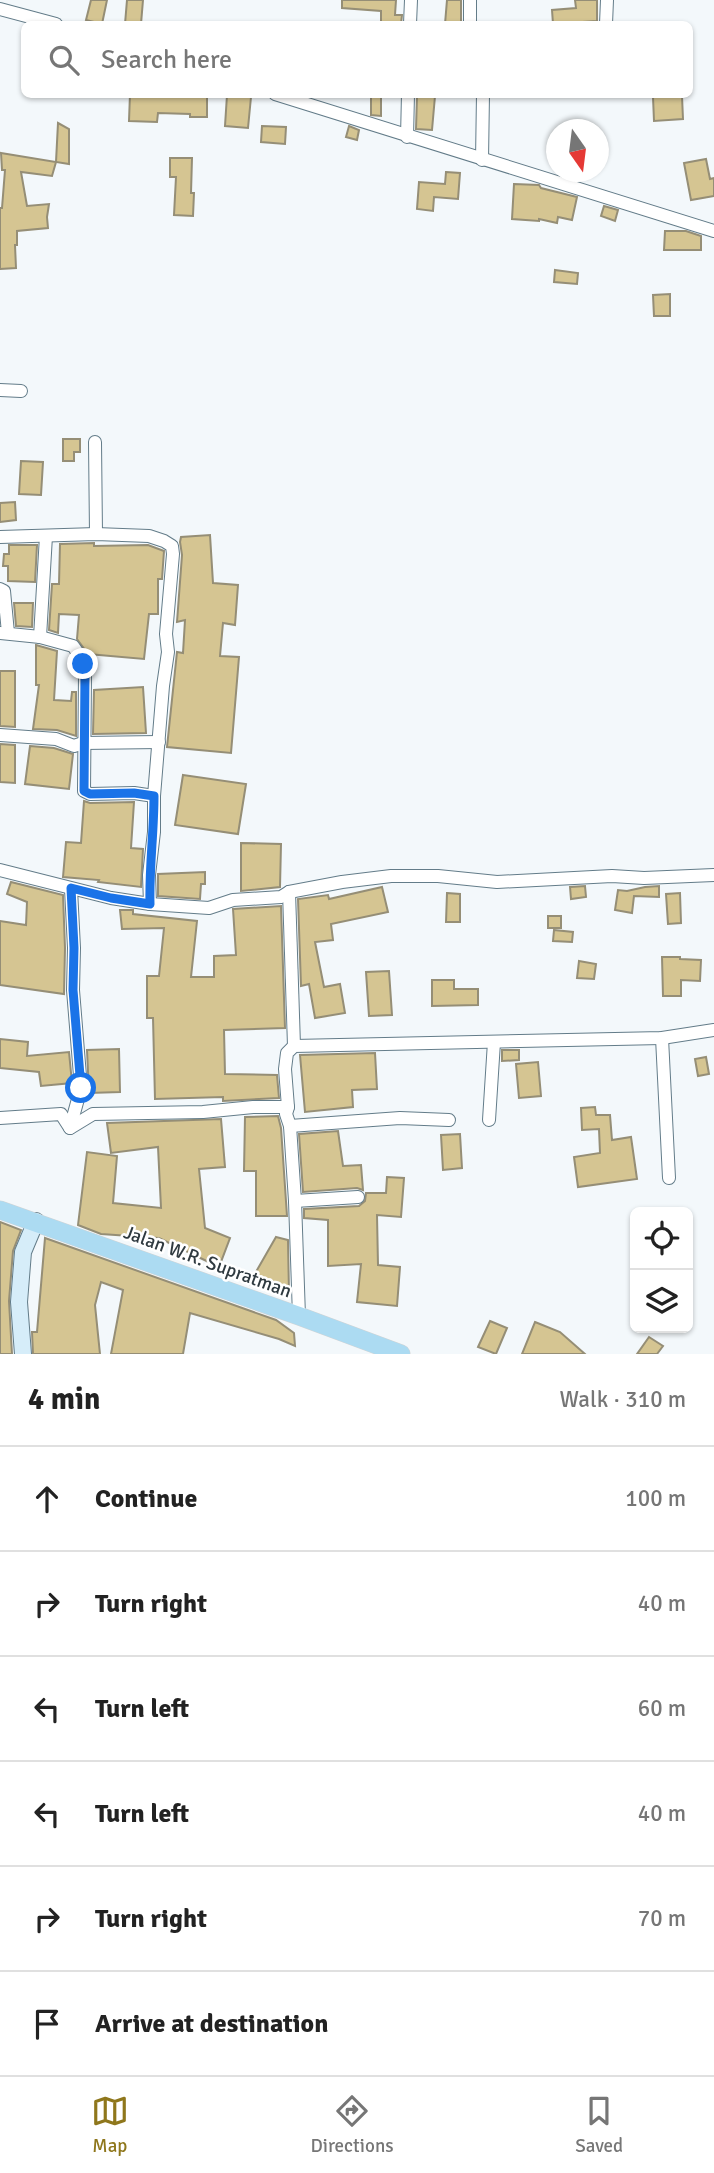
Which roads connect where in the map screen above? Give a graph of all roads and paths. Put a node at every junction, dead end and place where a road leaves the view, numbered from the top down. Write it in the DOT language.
graph roads {
  1 [pos="411,0"];
  2 [pos="470,0"];
  3 [pos="607,0"];
  4 [pos="0,9"];
  5 [pos="45,21"];
  6 [pos="410,21"];
  7 [pos="470,21"];
  8 [pos="606,21"];
  9 [pos="287,98"];
  10 [pos="408,98"];
  11 [pos="483,98"];
  12 [pos="407,137"];
  13 [pos="482,160"];
  14 [pos="714,230"];
  15 [pos="0,390"];
  16 [pos="21,391"];
  17 [pos="94,442"];
  18 [pos="96,534"];
  19 [pos="46,536"];
  20 [pos="0,537"];
  21 [pos="0,589"];
  22 [pos="4,633"];
  23 [pos="40,638"];
  24 [pos="0,735"];
  25 [pos="159,742"];
  26 [pos="83,743"];
  27 [pos="154,796"];
  28 [pos="0,870"];
  29 [pos="714,875"];
  30 [pos="71,888"];
  31 [pos="289,892"];
  32 [pos="150,904"];
  33 [pos="714,1030"];
  34 [pos="662,1038"];
  35 [pos="494,1042"];
  36 [pos="294,1046"];
  37 [pos="288,1107"];
  38 [pos="0,1118"];
  39 [pos="489,1120"];
  40 [pos="449,1121"];
  41 [pos="290,1126"];
  42 [pos="71,1128"];
  43 [pos="669,1178"];
  44 [pos="358,1197"];
  45 [pos="295,1201"];
  46 [pos="0,1210"];
  47 [pos="36,1221"];
  48 [pos="299,1316"];
  49 [pos="23,1354"];
  50 [pos="401,1354"];
  1 -- 6 [label="street"];
  2 -- 7 [label="street"];
  3 -- 8 [label="street"];
  4 -- 5 [label="street"];
  9 -- 12 [label="street"];
  10 -- 12 [label="street"];
  11 -- 13 [label="street"];
  12 -- 13 [label="street"];
  13 -- 14 [label="street"];
  15 -- 16 [label="street"];
  17 -- 18 [label="street"];
  18 -- 19 [label="street"];
  18 -- 25 [label="street"];
  19 -- 20 [label="street"];
  19 -- 23 [label="street"];
  21 -- 22 [label="street"];
  22 -- 23 [label="street"];
  23 -- 26 [label="street"];
  24 -- 26 [label="street"];
  25 -- 26 [label="street"];
  25 -- 27 [label="street"];
  26 -- 27 [label="street"];
  27 -- 32 [label="street"];
  28 -- 30 [label="street"];
  29 -- 31 [label="street"];
  30 -- 32 [label="street"];
  30 -- 42 [label="street"];
  31 -- 32 [label="street"];
  31 -- 36 [label="street"];
  33 -- 34 [label="street"];
  34 -- 35 [label="street"];
  34 -- 43 [label="street"];
  35 -- 36 [label="street"];
  35 -- 39 [label="street"];
  36 -- 37 [label="street"];
  37 -- 41 [label="street"];
  37 -- 42 [label="street"];
  38 -- 42 [label="street"];
  40 -- 41 [label="street"];
  41 -- 45 [label="street"];
  44 -- 45 [label="street"];
  45 -- 48 [label="street"];
  46 -- 47 [label="main road, Jalan W.R. Supratman"];
  47 -- 48 [label="main road, Jalan W.R. Supratman"];
  47 -- 49 [label="street"];
  48 -- 50 [label="main road, Jalan W.R. Supratman"];
}
